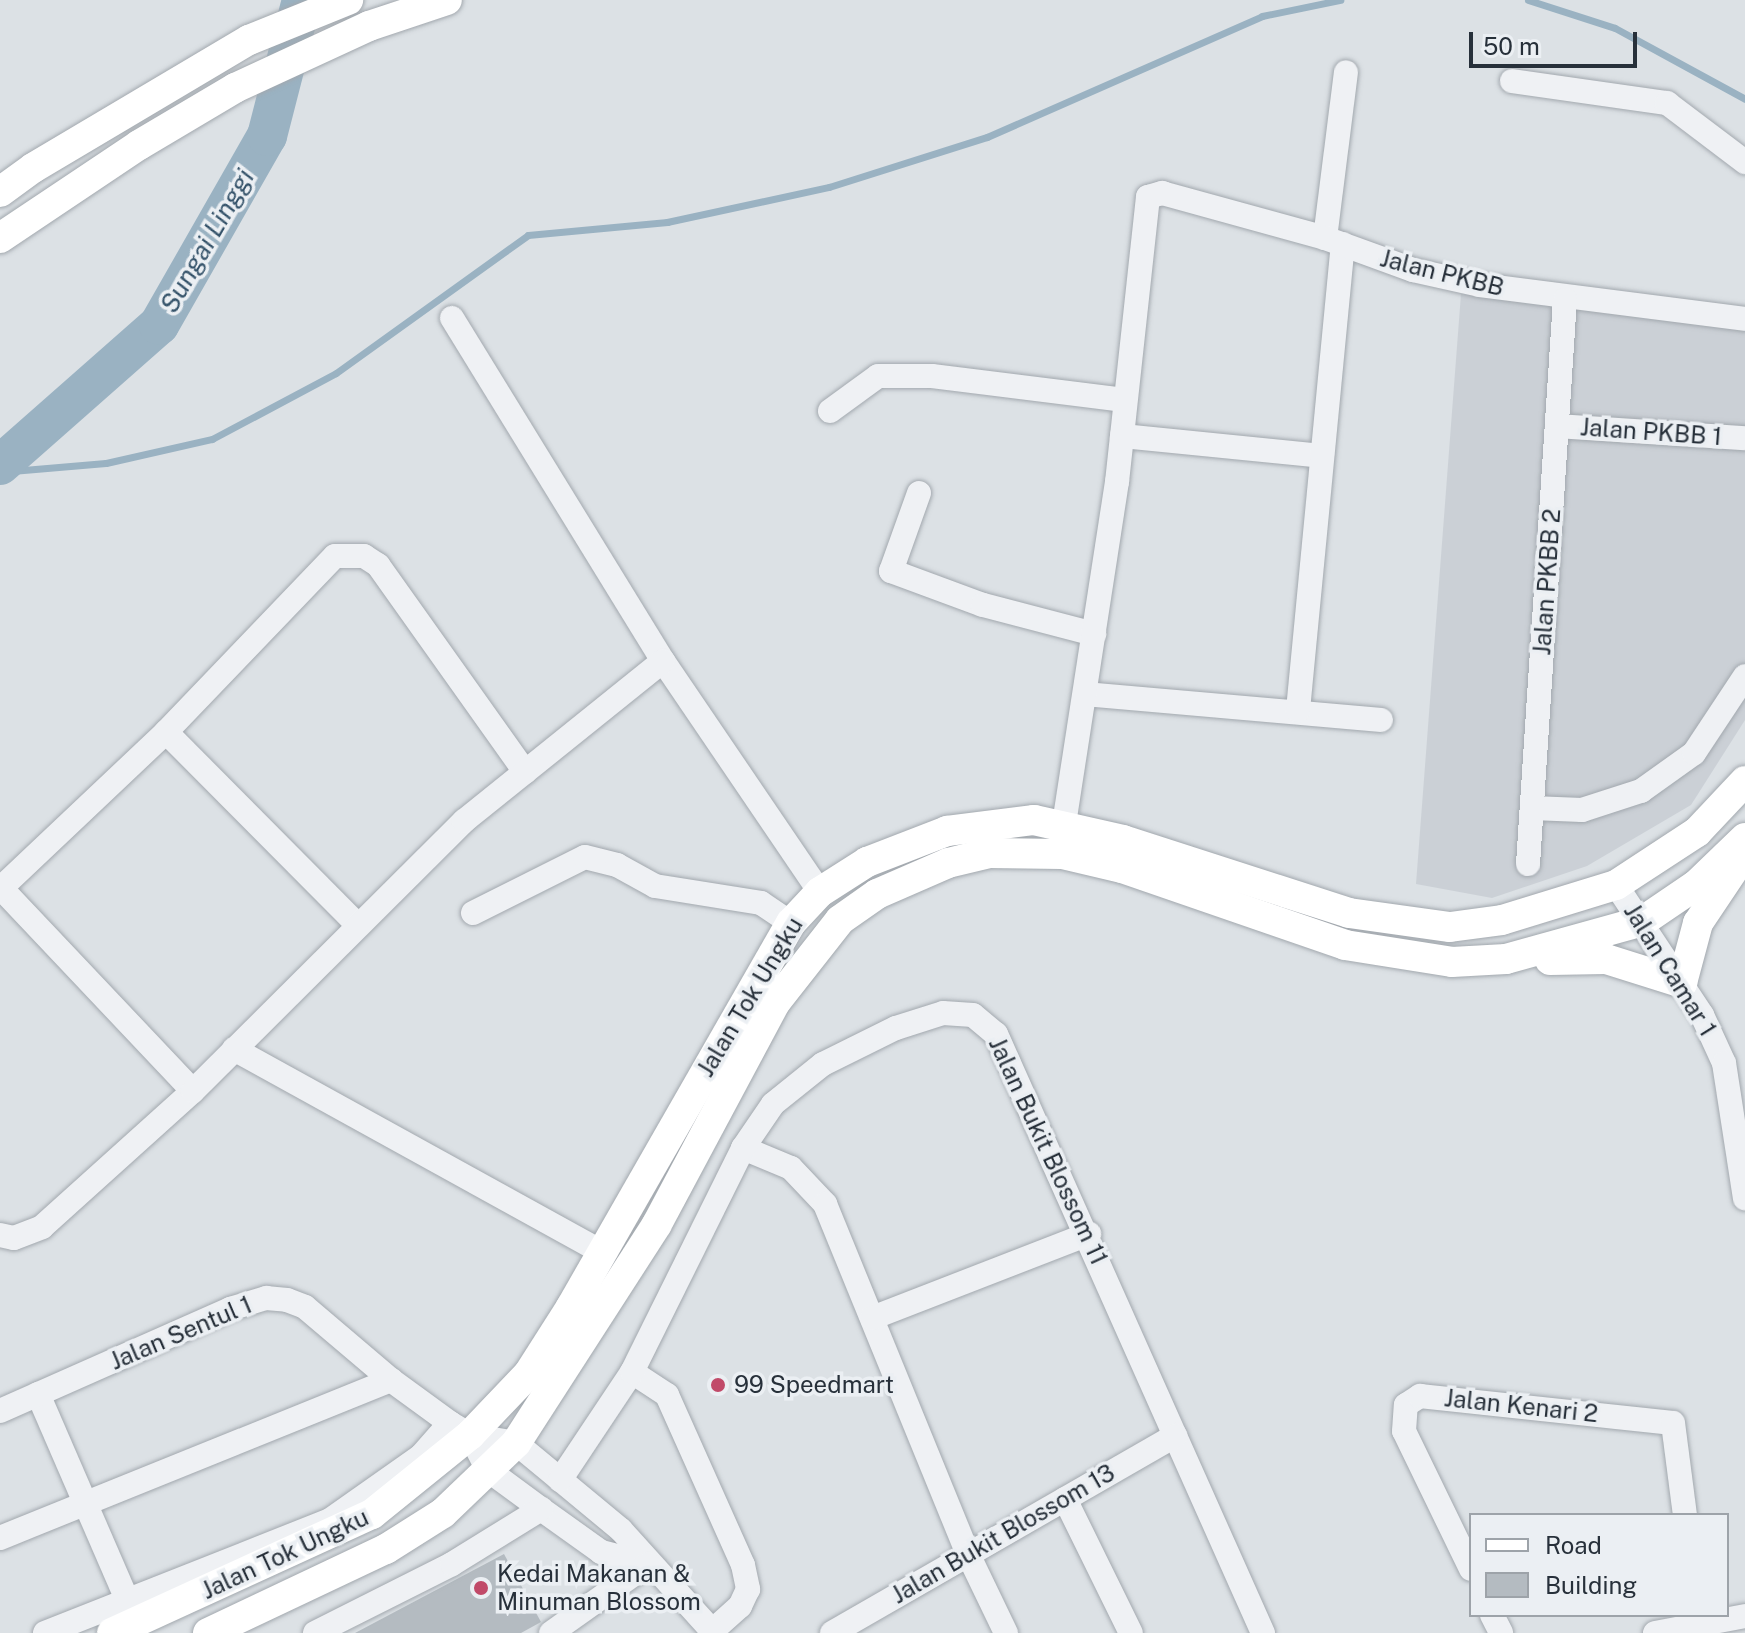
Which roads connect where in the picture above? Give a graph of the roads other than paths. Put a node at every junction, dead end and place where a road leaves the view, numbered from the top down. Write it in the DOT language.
graph roads {
  1 [pos="348,0"];
  2 [pos="447,0"];
  3 [pos="1346,72"];
  4 [pos="1512,81"];
  5 [pos="1745,162"];
  6 [pos="0,192"];
  7 [pos="0,238"];
  8 [pos="1334,241"];
  9 [pos="1565,300"];
  10 [pos="452,318"];
  11 [pos="1745,319"];
  12 [pos="1125,400"];
  13 [pos="830,411"];
  14 [pos="1557,426"];
  15 [pos="1122,436"];
  16 [pos="1745,438"];
  17 [pos="1322,456"];
  18 [pos="919,493"];
  19 [pos="1094,634"];
  20 [pos="663,661"];
  21 [pos="1745,676"];
  22 [pos="1085,694"];
  23 [pos="1298,710"];
  24 [pos="1381,720"];
  25 [pos="166,732"];
  26 [pos="525,772"];
  27 [pos="1745,781"];
  28 [pos="1532,808"];
  29 [pos="1064,824"];
  30 [pos="1744,840"];
  31 [pos="1528,864"];
  32 [pos="1616,885"];
  33 [pos="0,888"];
  34 [pos="820,892"];
  35 [pos="473,913"];
  36 [pos="1643,921"];
  37 [pos="356,923"];
  38 [pos="791,923"];
  39 [pos="1506,959"];
  40 [pos="1682,983"];
  41 [pos="234,1049"];
  42 [pos="1736,1082"];
  43 [pos="193,1091"];
  44 [pos="1739,1114"];
  45 [pos="743,1148"];
  46 [pos="1745,1198"];
  47 [pos="1089,1234"];
  48 [pos="0,1235"];
  49 [pos="602,1252"];
  50 [pos="872,1318"];
  51 [pos="632,1372"];
  52 [pos="391,1380"];
  53 [pos="38,1394"];
  54 [pos="0,1411"];
  55 [pos="460,1429"];
  56 [pos="1175,1436"];
  57 [pos="516,1443"];
  58 [pos="488,1470"];
  59 [pos="560,1480"];
  60 [pos="1065,1499"];
  61 [pos="85,1504"];
  62 [pos="541,1509"];
  63 [pos="1685,1513"];
  64 [pos="1459,1520"];
  65 [pos="0,1538"];
  66 [pos="968,1554"];
  67 [pos="1469,1561"];
  68 [pos="648,1564"];
  69 [pos="127,1600"];
  70 [pos="1745,1616"];
  71 [pos="713,1632"];
  72 [pos="45,1633"];
  73 [pos="112,1633"];
  74 [pos="208,1633"];
  75 [pos="315,1633"];
  76 [pos="551,1633"];
  77 [pos="832,1633"];
  78 [pos="1006,1633"];
  79 [pos="1131,1633"];
  80 [pos="1263,1633"];
  81 [pos="1655,1633"];
  1 -- 6 [label="main road"];
  2 -- 7 [label="main road"];
  3 -- 8 [label="street"];
  4 -- 5 [label="street"];
  8 -- 9 [label="street, Jalan PKBB"];
  8 -- 12 [label="street, Jalan PKBB"];
  8 -- 17 [label="street"];
  9 -- 11 [label="street, Jalan PKBB"];
  9 -- 14 [label="street, Jalan PKBB 2"];
  10 -- 20 [label="street"];
  12 -- 13 [label="street"];
  12 -- 15 [label="street"];
  14 -- 16 [label="street, Jalan PKBB 1"];
  14 -- 28 [label="street, Jalan PKBB 2"];
  15 -- 17 [label="street"];
  15 -- 19 [label="street"];
  17 -- 23 [label="street"];
  18 -- 19 [label="street"];
  19 -- 22 [label="street"];
  20 -- 26 [label="street"];
  20 -- 34 [label="street"];
  21 -- 28 [label="street"];
  22 -- 23 [label="street"];
  22 -- 29 [label="street"];
  23 -- 24 [label="street"];
  25 -- 26 [label="street"];
  25 -- 33 [label="street"];
  25 -- 37 [label="street"];
  26 -- 37 [label="street"];
  27 -- 32 [label="main road, Jalan Tok Ungku"];
  28 -- 31 [label="street, Jalan PKBB 2"];
  29 -- 32 [label="main road, Jalan Tok Ungku"];
  29 -- 34 [label="main road, Jalan Tok Ungku"];
  30 -- 36 [label="main road, Jalan Tok Ungku"];
  30 -- 40 [label="main road"];
  32 -- 36 [label="street, Jalan Camar 1"];
  33 -- 43 [label="street"];
  34 -- 38 [label="main road, Jalan Tok Ungku"];
  35 -- 38 [label="street"];
  36 -- 39 [label="main road, Jalan Tok Ungku"];
  36 -- 40 [label="street, Jalan Camar 1"];
  37 -- 41 [label="street"];
  38 -- 49 [label="main road, Jalan Tok Ungku"];
  39 -- 40 [label="main road"];
  39 -- 57 [label="main road, Jalan Tok Ungku"];
  40 -- 42 [label="street, Jalan Camar 1"];
  41 -- 43 [label="street"];
  41 -- 49 [label="street"];
  42 -- 44 [label="street, Jalan Camar 1"];
  43 -- 48 [label="street"];
  44 -- 46 [label="street, Jalan Camar 1"];
  45 -- 47 [label="street, Jalan Bukit Blossom 11"];
  45 -- 50 [label="street"];
  45 -- 51 [label="street, Jalan Bukit Blossom 11"];
  47 -- 50 [label="street"];
  47 -- 56 [label="street, Jalan Bukit Blossom 11"];
  49 -- 55 [label="main road, Jalan Tok Ungku"];
  50 -- 66 [label="street"];
  51 -- 59 [label="street, Jalan Bukit Blossom 11"];
  51 -- 71 [label="street"];
  52 -- 53 [label="street, Jalan Sentul 1"];
  52 -- 55 [label="street, Jalan Sentul 1"];
  52 -- 61 [label="street"];
  53 -- 54 [label="street, Jalan Sentul 1"];
  53 -- 61 [label="street"];
  55 -- 57 [label="street"];
  55 -- 58 [label="street"];
  55 -- 69 [label="street"];
  55 -- 73 [label="main road, Jalan Tok Ungku"];
  56 -- 60 [label="street, Jalan Bukit Blossom 13"];
  56 -- 80 [label="street, Jalan Bukit Blossom 11"];
  57 -- 58 [label="main road, Jalan Tok Ungku"];
  57 -- 59 [label="street"];
  58 -- 62 [label="street"];
  58 -- 74 [label="main road, Jalan Tok Ungku"];
  59 -- 68 [label="street"];
  60 -- 66 [label="street, Jalan Bukit Blossom 13"];
  60 -- 79 [label="street"];
  61 -- 65 [label="street"];
  61 -- 69 [label="street"];
  62 -- 68 [label="street"];
  62 -- 75 [label="street"];
  63 -- 64 [label="street, Jalan Kenari 2"];
  64 -- 67 [label="street, Jalan Kenari 2"];
  66 -- 77 [label="street, Jalan Bukit Blossom 13"];
  66 -- 78 [label="street"];
  68 -- 71 [label="street"];
  68 -- 76 [label="street"];
  69 -- 72 [label="street"];
  70 -- 81 [label="street"];
}
